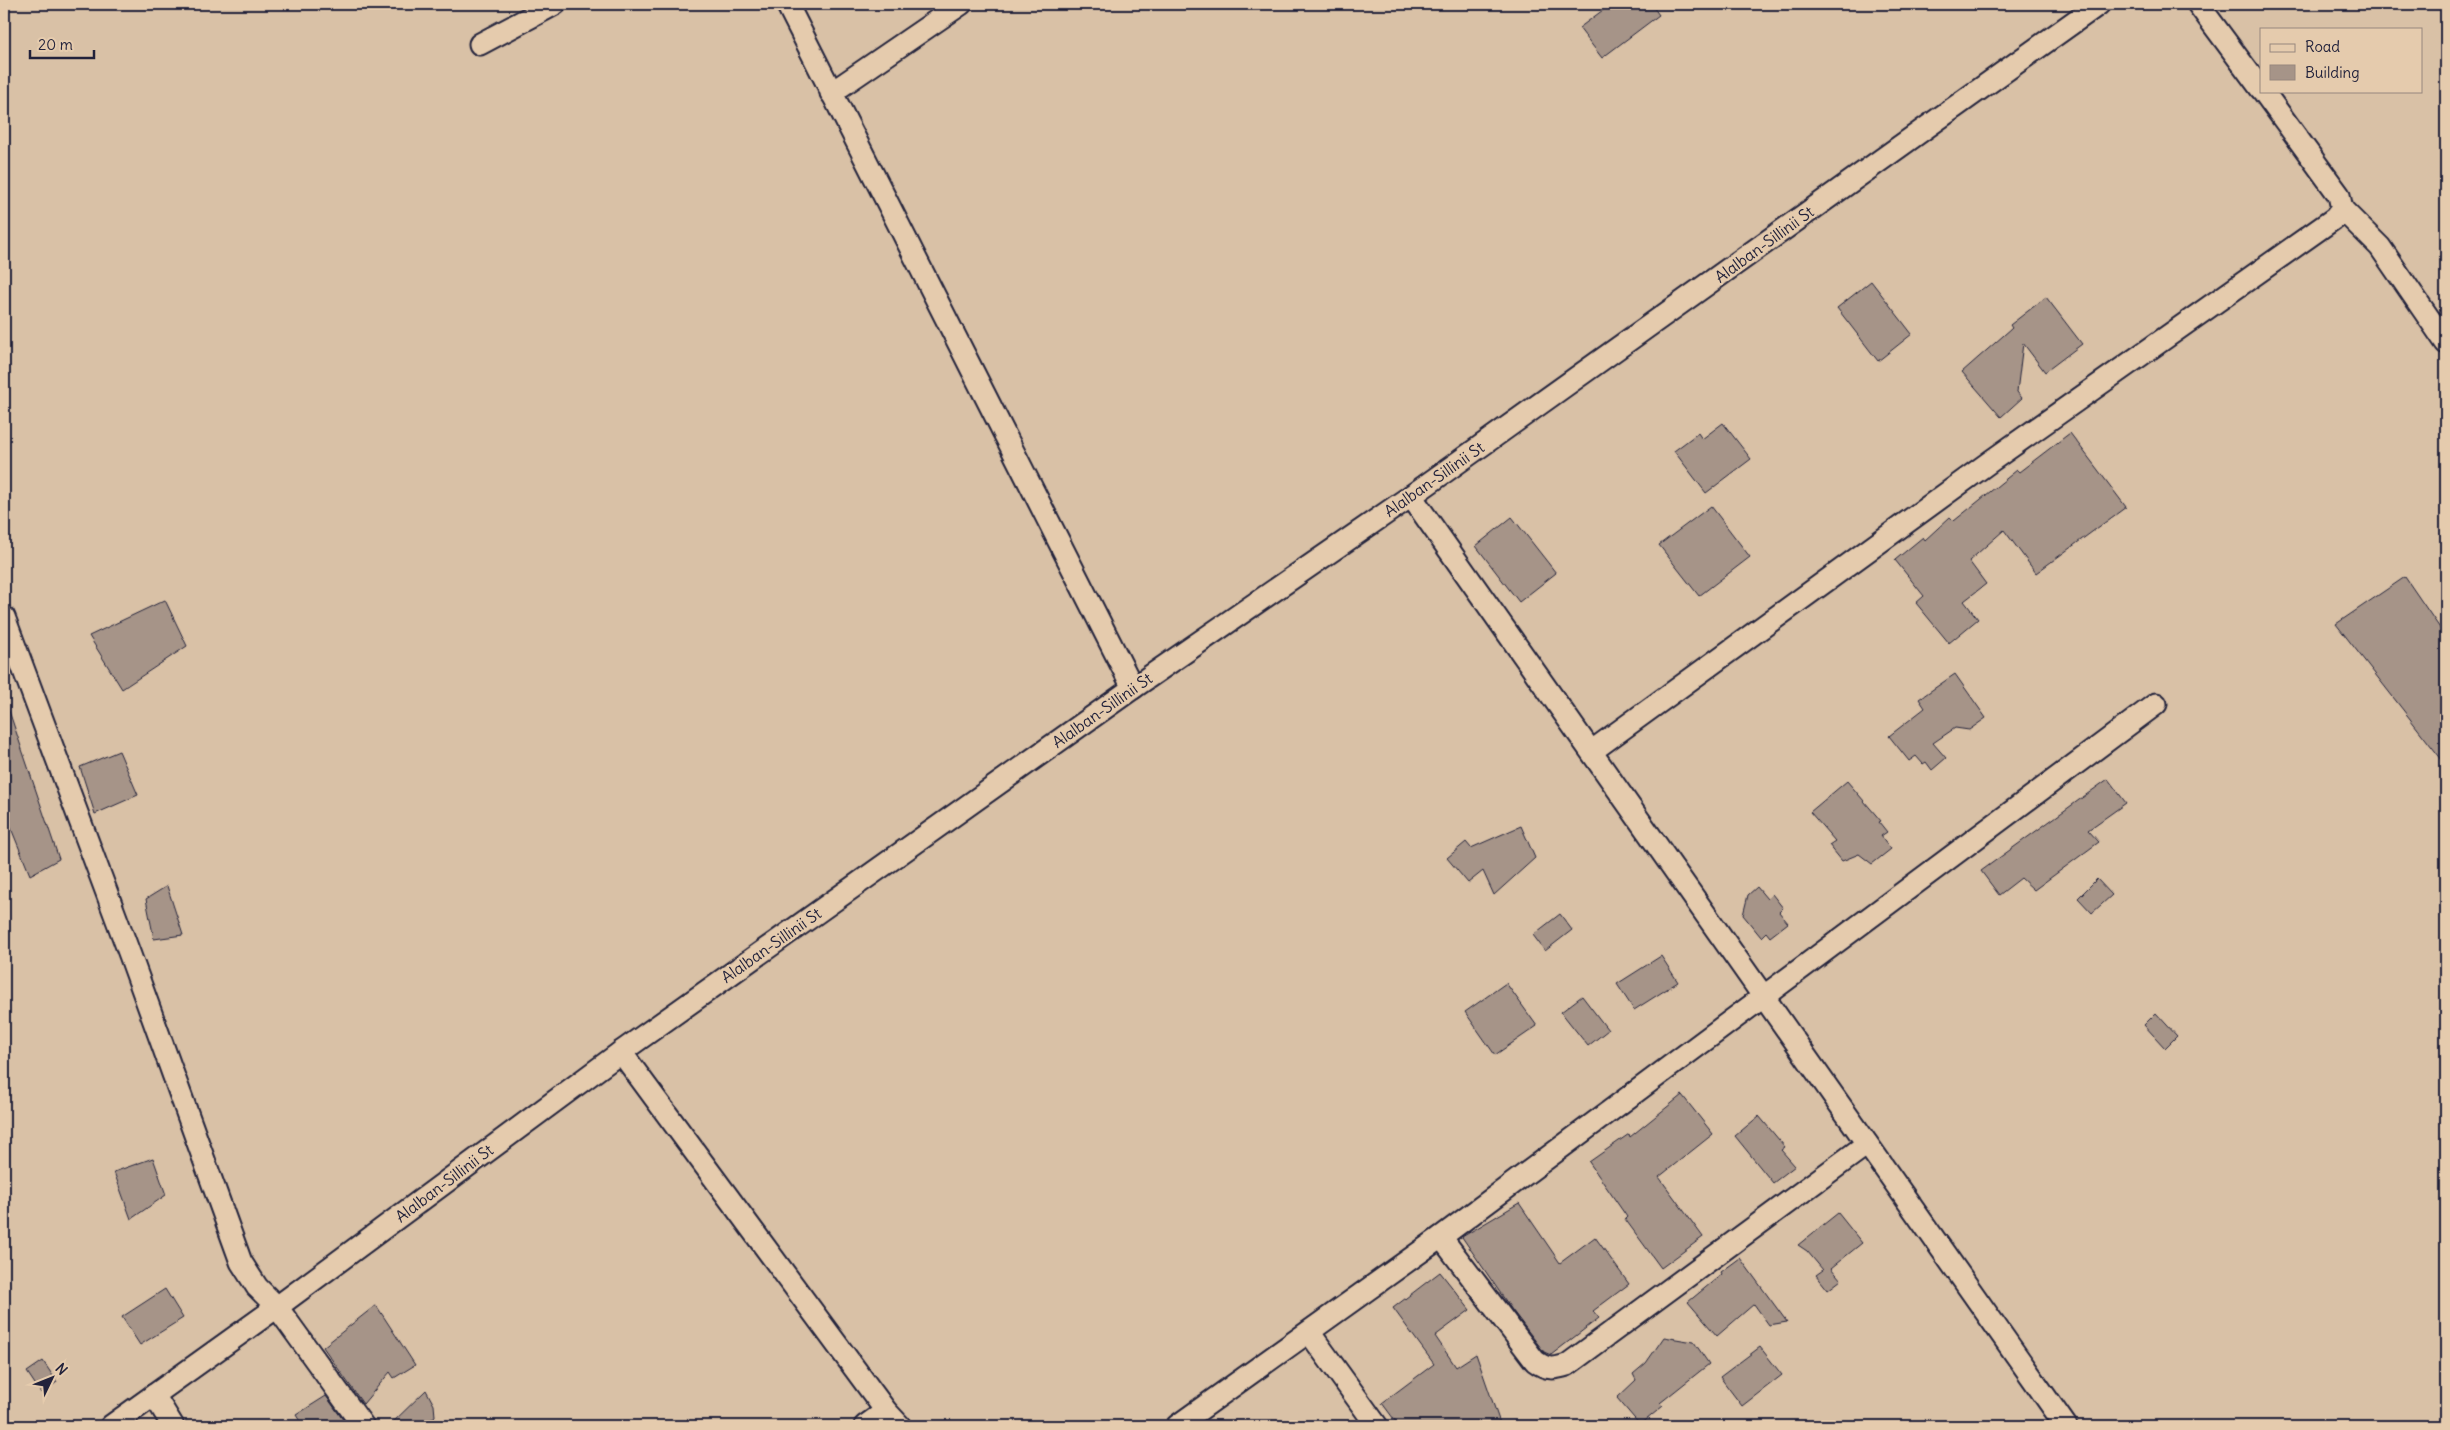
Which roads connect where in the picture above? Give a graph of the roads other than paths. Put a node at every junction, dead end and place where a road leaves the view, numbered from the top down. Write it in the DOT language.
graph roads {
  1 [pos="556,4"];
  2 [pos="787,4"];
  3 [pos="961,4"];
  4 [pos="2099,4"];
  5 [pos="2198,4"];
  6 [pos="480,44"];
  7 [pos="2260,87"];
  8 [pos="2263,92"];
  9 [pos="831,93"];
  10 [pos="2342,208"];
  11 [pos="2446,343"];
  12 [pos="1411,496"];
  13 [pos="4,617"];
  14 [pos="1133,688"];
  15 [pos="2156,704"];
  16 [pos="1592,751"];
  17 [pos="1763,997"];
  18 [pos="621,1052"];
  19 [pos="1867,1144"];
  20 [pos="1441,1237"];
  21 [pos="277,1307"];
  22 [pos="1309,1332"];
  23 [pos="154,1395"];
  24 [pos="893,1418"];
  25 [pos="111,1426"];
  26 [pos="173,1426"];
  27 [pos="363,1426"];
  28 [pos="865,1426"];
  29 [pos="1177,1426"];
  30 [pos="1377,1426"];
  31 [pos="2066,1426"];
  1 -- 6 [label="street"];
  2 -- 9 [label="street"];
  3 -- 9 [label="street"];
  4 -- 12 [label="street, Alalban-Sillinii St"];
  5 -- 7 [label="street"];
  8 -- 10 [label="street"];
  9 -- 14 [label="street"];
  10 -- 11 [label="street"];
  10 -- 16 [label="street"];
  12 -- 14 [label="street, Alalban-Sillinii St"];
  12 -- 16 [label="street"];
  13 -- 21 [label="street"];
  14 -- 18 [label="street, Alalban-Sillinii St"];
  15 -- 17 [label="street"];
  16 -- 17 [label="street"];
  17 -- 19 [label="street"];
  17 -- 20 [label="street"];
  18 -- 21 [label="street, Alalban-Sillinii St"];
  18 -- 24 [label="street"];
  19 -- 20 [label="street"];
  19 -- 31 [label="street"];
  20 -- 22 [label="street"];
  21 -- 23 [label="street, Alalban-Sillinii St"];
  21 -- 27 [label="street"];
  22 -- 29 [label="street"];
  22 -- 30 [label="street"];
  23 -- 25 [label="street, Alalban-Sillinii St"];
  23 -- 26 [label="street"];
  24 -- 28 [label="street"];
}
